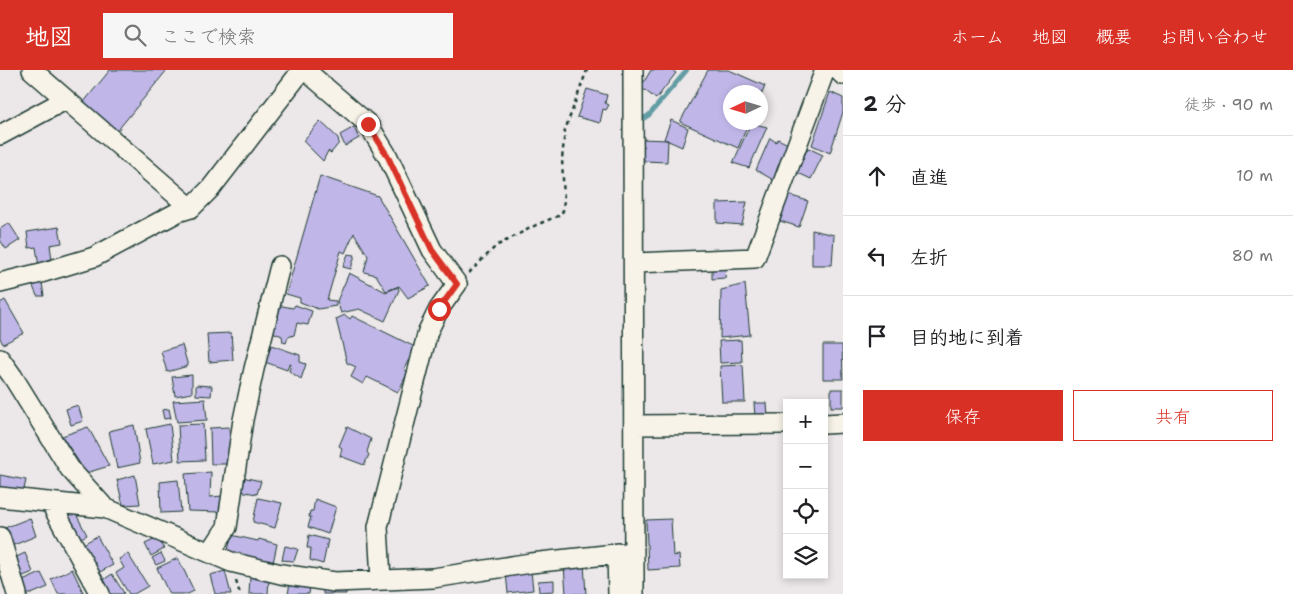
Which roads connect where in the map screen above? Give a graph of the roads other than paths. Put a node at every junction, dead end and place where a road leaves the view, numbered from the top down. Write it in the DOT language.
graph roads {
  1 [pos="32,70"];
  2 [pos="303,70"];
  3 [pos="633,70"];
  4 [pos="825,70"];
  5 [pos="838,70"];
  6 [pos="843,75"];
  7 [pos="65,100"];
  8 [pos="0,135"];
  9 [pos="191,208"];
  10 [pos="635,263"];
  11 [pos="280,266"];
  12 [pos="0,283"];
  13 [pos="0,359"];
  14 [pos="843,423"];
  15 [pos="783,424"];
  16 [pos="828,424"];
  17 [pos="634,425"];
  18 [pos="0,497"];
  19 [pos="50,502"];
  20 [pos="105,508"];
  21 [pos="0,537"];
  22 [pos="626,552"];
  23 [pos="210,553"];
  24 [pos="381,579"];
  25 [pos="17,594"];
  26 [pos="100,594"];
  27 [pos="618,594"];
  28 [pos="634,594"];
  1 -- 7 [label="street"];
  2 -- 9 [label="street"];
  2 -- 24 [label="street"];
  3 -- 10 [label="street"];
  4 -- 10 [label="street"];
  5 -- 6 [label="street"];
  7 -- 8 [label="street"];
  7 -- 9 [label="street"];
  9 -- 12 [label="street"];
  10 -- 17 [label="street"];
  11 -- 23 [label="street"];
  13 -- 20 [label="street"];
  14 -- 16 [label="street"];
  15 -- 17 [label="street"];
  17 -- 22 [label="street"];
  18 -- 19 [label="street"];
  19 -- 20 [label="street"];
  19 -- 26 [label="street"];
  20 -- 23 [label="street"];
  21 -- 25 [label="street"];
  22 -- 24 [label="street"];
  22 -- 27 [label="street"];
  22 -- 28 [label="street"];
  23 -- 24 [label="street"];
}
